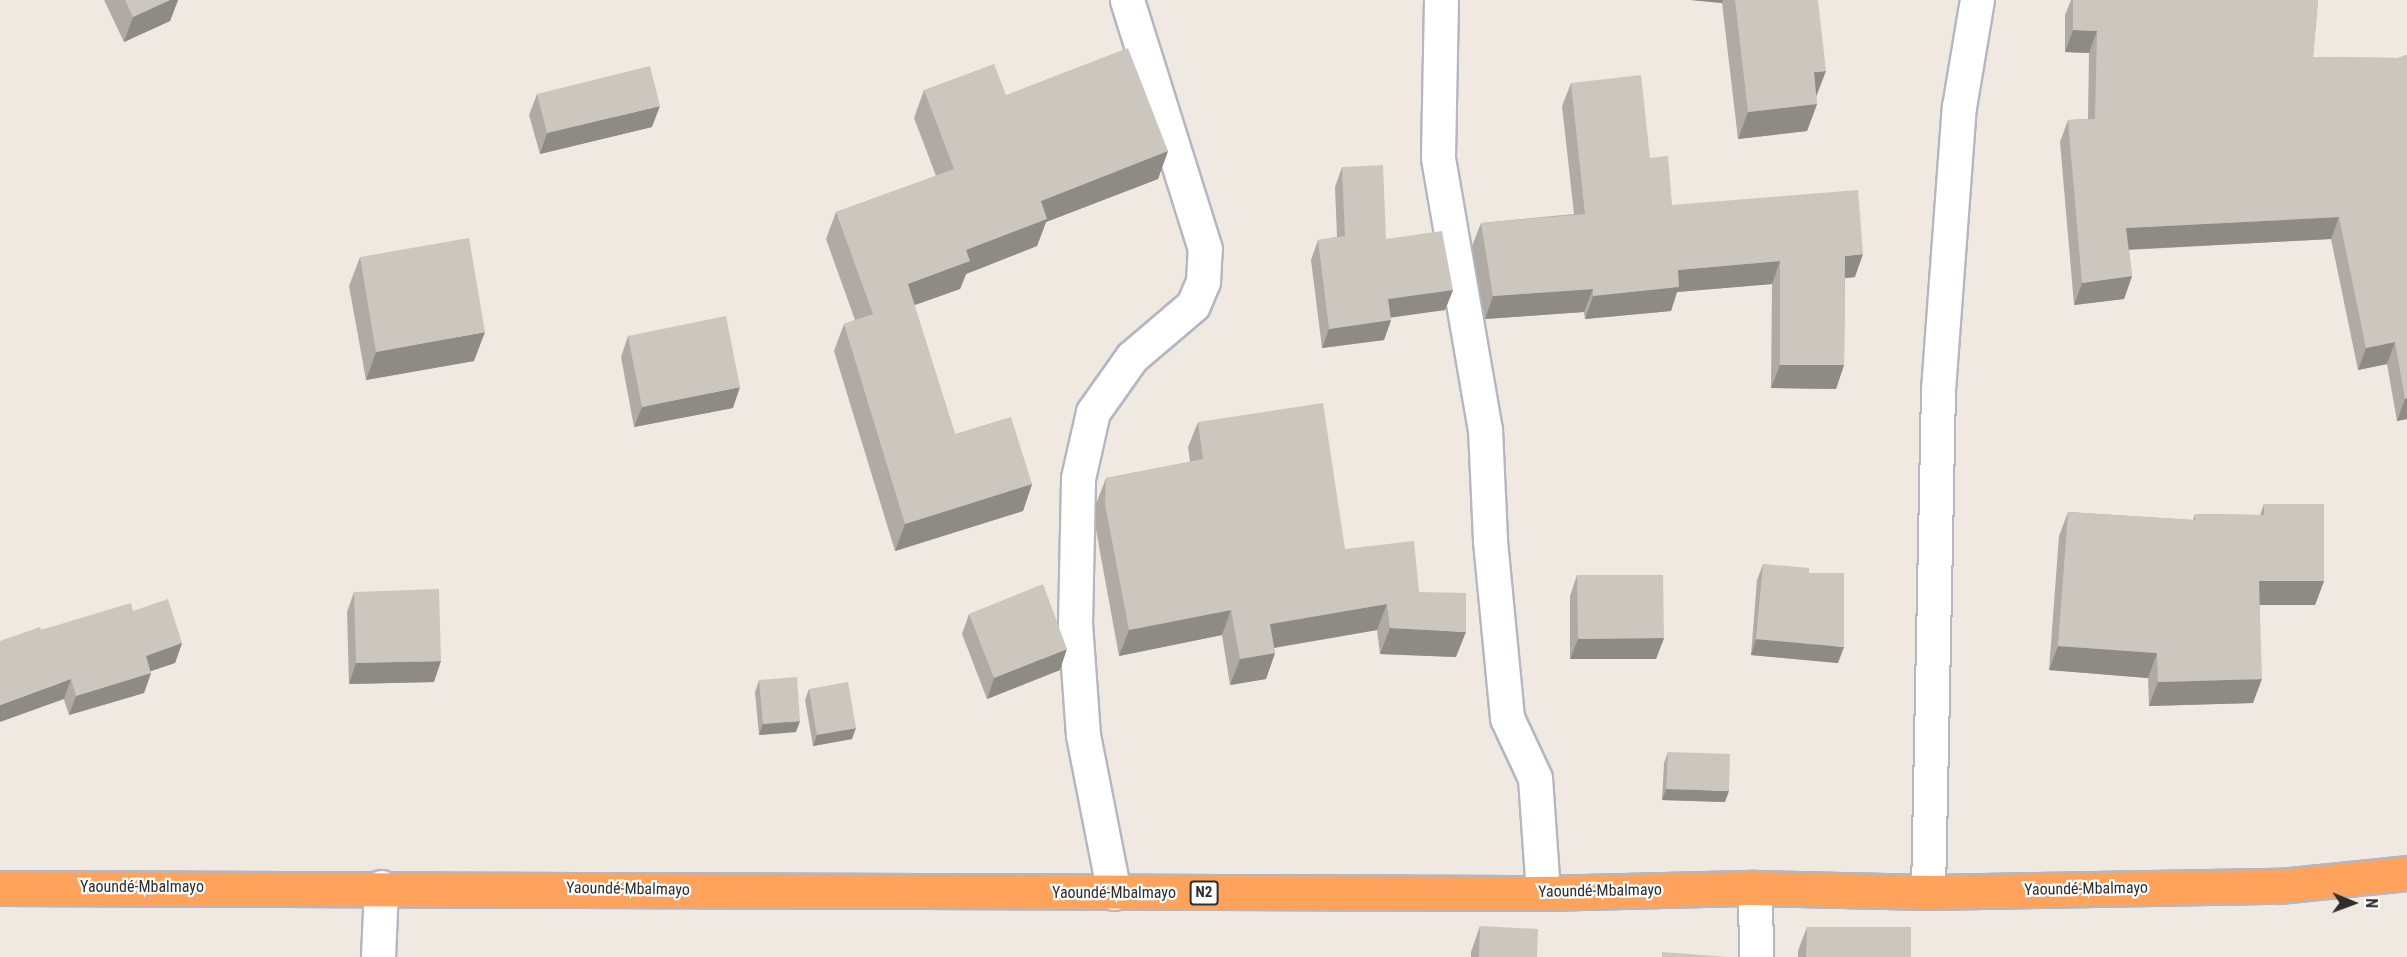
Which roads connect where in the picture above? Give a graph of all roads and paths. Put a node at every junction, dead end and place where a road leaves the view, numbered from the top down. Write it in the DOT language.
graph roads {
  1 [pos="1127,0"];
  2 [pos="1441,0"];
  3 [pos="1977,0"];
  4 [pos="2407,873"];
  5 [pos="381,887"];
  6 [pos="0,888"];
  7 [pos="1755,888"];
  8 [pos="1928,892"];
  9 [pos="1114,893"];
  10 [pos="1543,893"];
  11 [pos="378,957"];
  12 [pos="1756,957"];
  1 -- 9 [label="street"];
  2 -- 10 [label="street"];
  3 -- 8 [label="street"];
  4 -- 8 [label="highway, Yaoundé-Mbalmayo / N2"];
  5 -- 6 [label="highway, Yaoundé-Mbalmayo / N2"];
  5 -- 9 [label="highway, Yaoundé-Mbalmayo / N2"];
  5 -- 11 [label="street"];
  7 -- 8 [label="highway, Yaoundé-Mbalmayo / N2"];
  7 -- 10 [label="highway, Yaoundé-Mbalmayo / N2"];
  7 -- 12 [label="street"];
  9 -- 10 [label="highway, Yaoundé-Mbalmayo / N2"];
}
